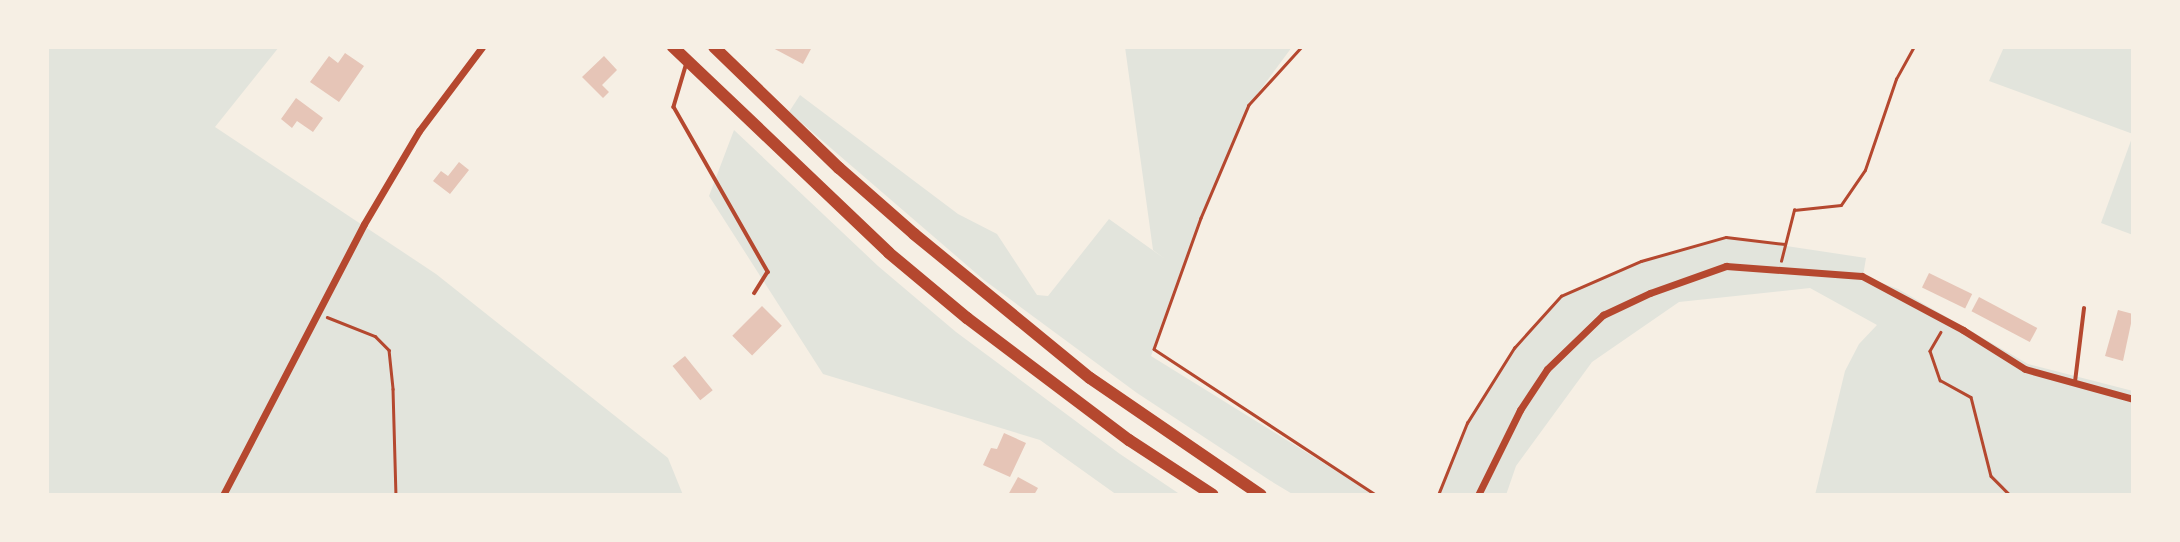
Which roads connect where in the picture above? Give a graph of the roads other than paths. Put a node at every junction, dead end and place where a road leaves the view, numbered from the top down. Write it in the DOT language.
graph roads {
  1 [pos="482,47"];
  2 [pos="673,47"];
  3 [pos="714,47"];
  4 [pos="688,62"];
  5 [pos="755,293"];
  6 [pos="2084,309"];
  7 [pos="2075,382"];
  8 [pos="2133,399"];
  9 [pos="223,495"];
  10 [pos="1213,495"];
  11 [pos="1261,495"];
  12 [pos="1478,495"];
  1 -- 9 [label="street"];
  2 -- 4 [label="highway"];
  3 -- 11 [label="highway"];
  4 -- 5 [label="lane"];
  4 -- 10 [label="highway"];
  6 -- 7 [label="lane"];
  7 -- 8 [label="street"];
  7 -- 12 [label="street"];
}
